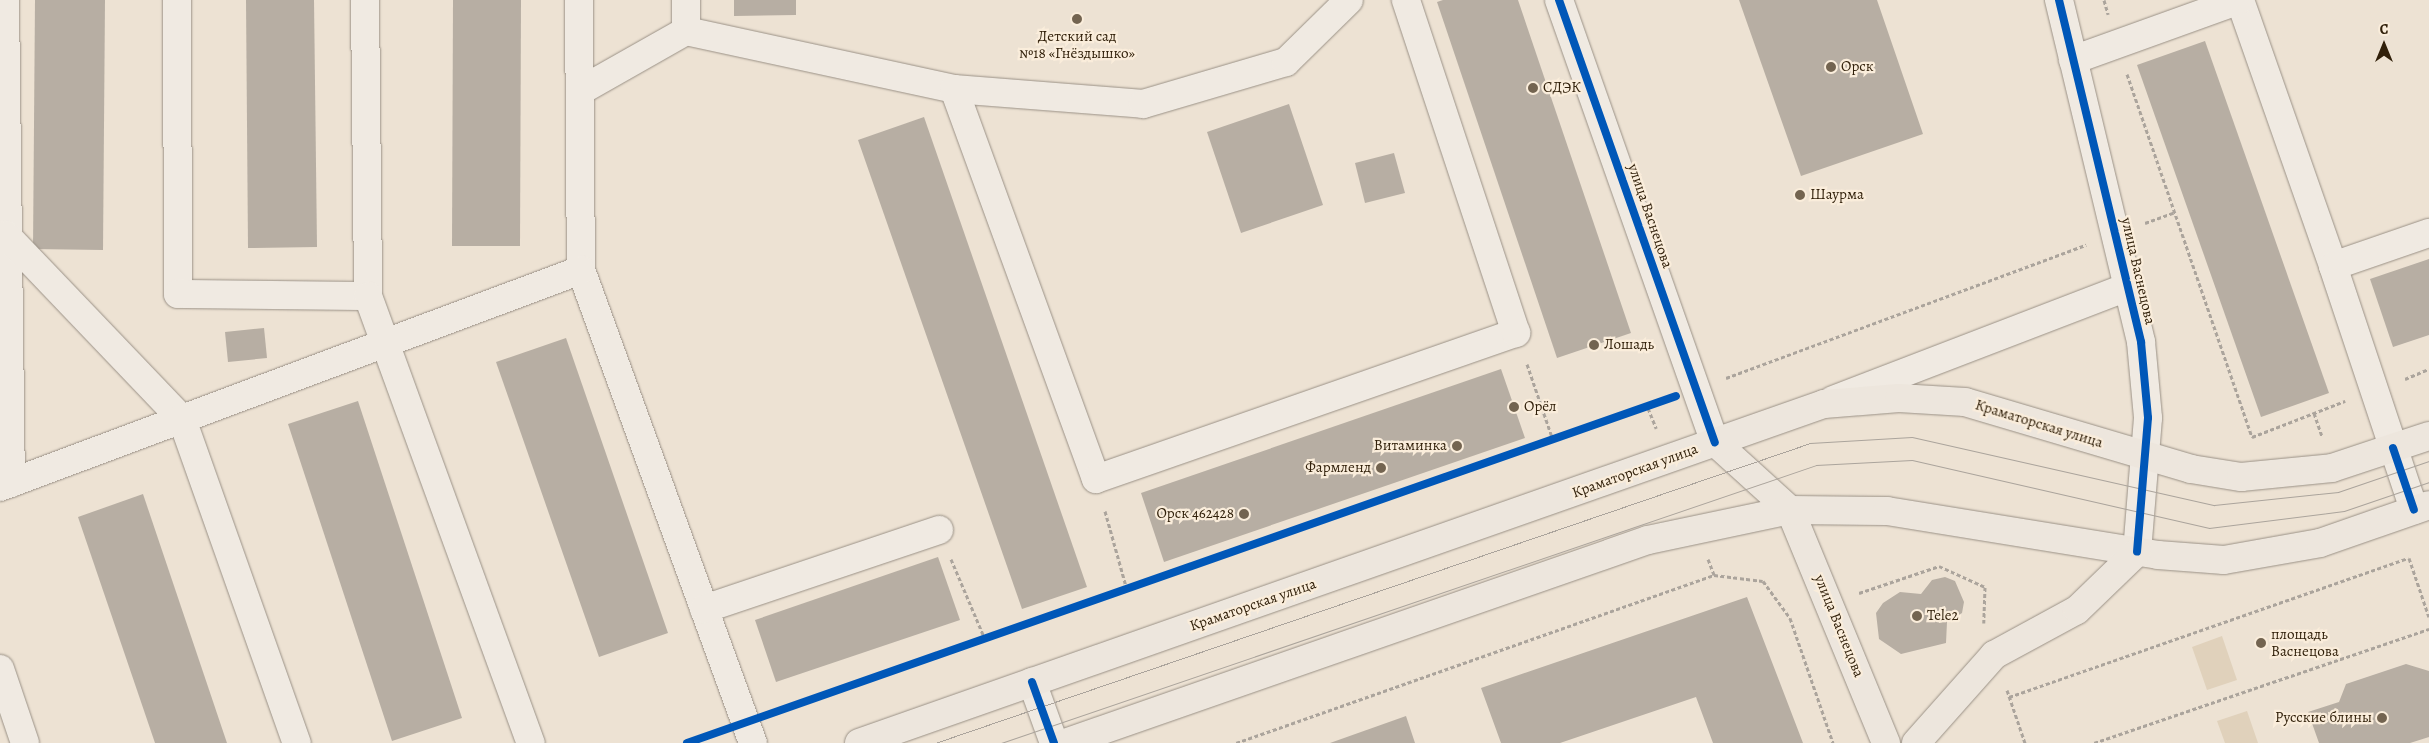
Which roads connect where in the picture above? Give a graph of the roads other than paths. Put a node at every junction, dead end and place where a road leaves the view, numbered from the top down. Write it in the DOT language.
graph roads {
  1 [pos="5,0"];
  2 [pos="177,0"];
  3 [pos="365,0"];
  4 [pos="579,0"];
  5 [pos="686,0"];
  6 [pos="1349,0"];
  7 [pos="1406,0"];
  8 [pos="1559,0"];
  9 [pos="2059,0"];
  10 [pos="2240,0"];
  11 [pos="686,31"];
  12 [pos="2073,60"];
  13 [pos="954,90"];
  14 [pos="580,91"];
  15 [pos="2429,233"];
  16 [pos="6,235"];
  17 [pos="2333,266"];
  18 [pos="581,270"];
  19 [pos="2128,287"];
  20 [pos="368,296"];
  21 [pos="386,343"];
  22 [pos="1824,404"];
  23 [pos="182,419"];
  24 [pos="2429,436"];
  25 [pos="1715,442"];
  26 [pos="2393,448"];
  27 [pos="2145,456"];
  28 [pos="5,485"];
  29 [pos="2422,507"];
  30 [pos="1790,510"];
  31 [pos="939,530"];
  32 [pos="2137,552"];
  33 [pos="704,609"];
  34 [pos="0,669"];
  35 [pos="1032,682"];
  36 [pos="749,733"];
  37 [pos="25,743"];
  38 [pos="297,743"];
  39 [pos="531,743"];
  40 [pos="859,743"];
  41 [pos="1054,743"];
  42 [pos="1065,743"];
  43 [pos="1886,743"];
  44 [pos="1916,743"];
  1 -- 16 [label="street"];
  2 -- 20 [label="street"];
  3 -- 20 [label="street"];
  4 -- 14 [label="street"];
  5 -- 11 [label="street"];
  6 -- 13 [label="street"];
  7 -- 13 [label="street"];
  8 -- 25 [label="street, улица Васнецова"];
  9 -- 12 [label="street, улица Васнецова"];
  10 -- 12 [label="street"];
  10 -- 17 [label="street"];
  11 -- 13 [label="street"];
  11 -- 14 [label="street"];
  12 -- 19 [label="street, улица Васнецова"];
  14 -- 18 [label="street"];
  15 -- 17 [label="street"];
  16 -- 23 [label="street"];
  16 -- 28 [label="street"];
  17 -- 26 [label="street"];
  18 -- 21 [label="street"];
  18 -- 33 [label="street"];
  19 -- 22 [label="street, улица Васнецова"];
  19 -- 27 [label="street, улица Васнецова"];
  20 -- 21 [label="street"];
  21 -- 23 [label="street"];
  21 -- 39 [label="street"];
  22 -- 25 [label="main road, Краматорская улица"];
  22 -- 27 [label="main road, Краматорская улица"];
  23 -- 28 [label="street"];
  23 -- 38 [label="street"];
  24 -- 26 [label="main road, Краматорская улица"];
  25 -- 30 [label="main road"];
  25 -- 35 [label="main road, Краматорская улица"];
  26 -- 27 [label="main road, Краматорская улица"];
  26 -- 29 [label="street"];
  27 -- 32 [label="street, улица Васнецова"];
  29 -- 32 [label="main road"];
  30 -- 32 [label="main road"];
  30 -- 42 [label="main road"];
  30 -- 43 [label="main road, улица Васнецова"];
  31 -- 33 [label="street"];
  32 -- 44 [label="main road"];
  33 -- 36 [label="street"];
  34 -- 37 [label="street"];
  35 -- 40 [label="main road, Краматорская улица"];
  35 -- 41 [label="street"];
}
